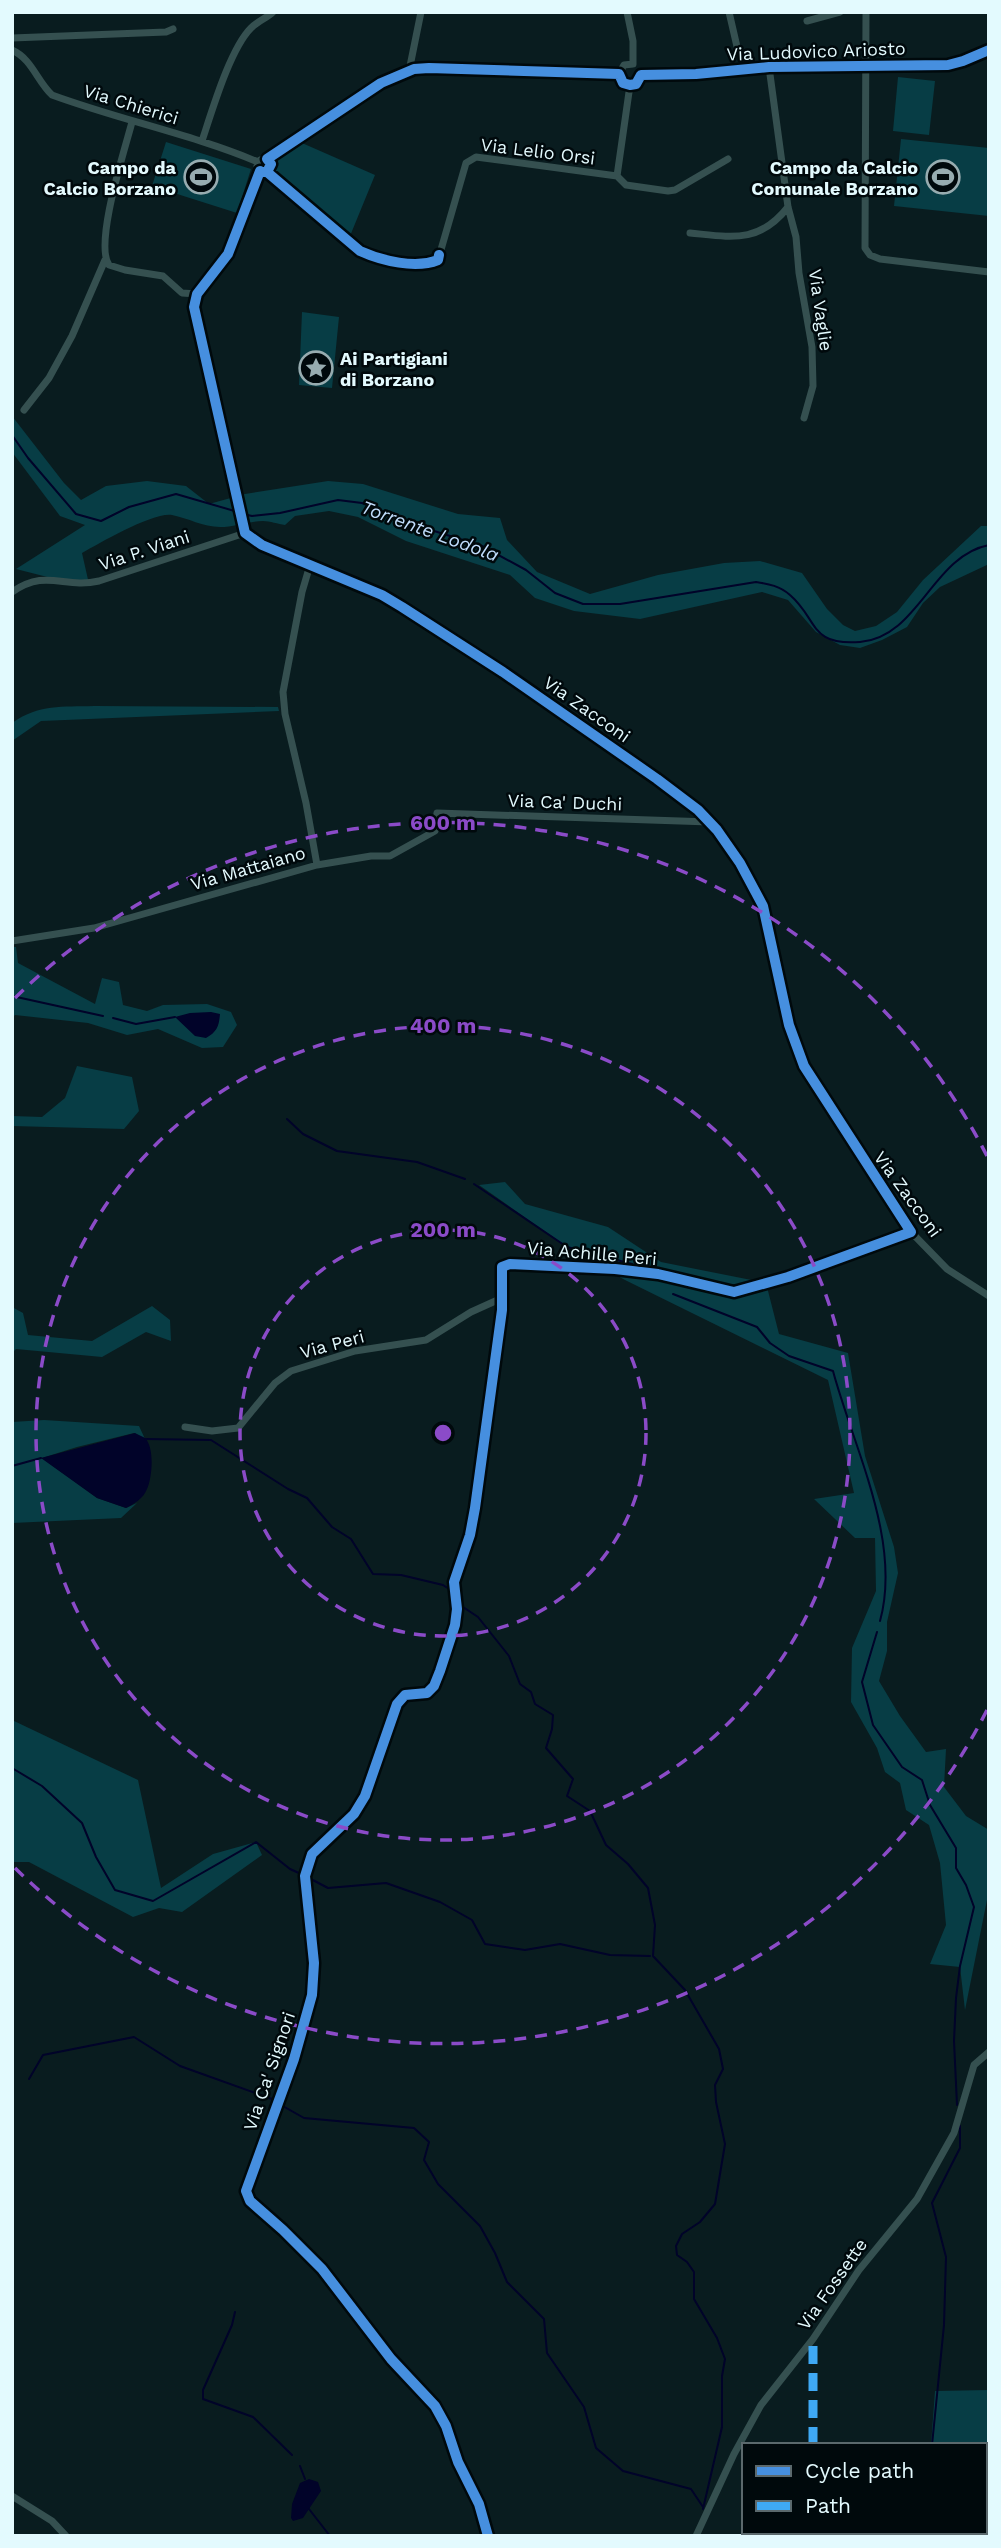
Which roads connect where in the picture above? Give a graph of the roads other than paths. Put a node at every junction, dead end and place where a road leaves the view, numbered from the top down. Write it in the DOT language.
graph roads {
  1 [pos="273,12"];
  2 [pos="421,12"];
  3 [pos="626,12"];
  4 [pos="729,12"];
  5 [pos="840,12"];
  6 [pos="866,12"];
  7 [pos="807,21"];
  8 [pos="173,29"];
  9 [pos="13,39"];
  10 [pos="12,50"];
  11 [pos="989,50"];
  12 [pos="743,55"];
  13 [pos="633,64"];
  14 [pos="769,67"];
  15 [pos="866,67"];
  16 [pos="409,71"];
  17 [pos="619,74"];
  18 [pos="641,75"];
  19 [pos="630,85"];
  20 [pos="132,122"];
  21 [pos="202,141"];
  22 [pos="267,159"];
  23 [pos="728,159"];
  24 [pos="258,162"];
  25 [pos="264,171"];
  26 [pos="617,176"];
  27 [pos="788,207"];
  28 [pos="690,233"];
  29 [pos="105,260"];
  30 [pos="989,272"];
  31 [pos="197,294"];
  32 [pos="24,410"];
  33 [pos="804,418"];
  34 [pos="244,531"];
  35 [pos="310,565"];
  36 [pos="12,592"];
  37 [pos="710,822"];
  38 [pos="317,865"];
  39 [pos="12,941"];
  40 [pos="911,1232"];
  41 [pos="989,1296"];
  42 [pos="502,1298"];
  43 [pos="185,1427"];
  44 [pos="454,1589"];
  45 [pos="989,2052"];
  46 [pos="12,2496"];
  47 [pos="66,2536"];
  48 [pos="488,2536"];
  49 [pos="696,2536"];
  1 -- 21 [label="street"];
  2 -- 16 [label="street"];
  3 -- 13 [label="street"];
  4 -- 12 [label="street"];
  5 -- 7 [label="street"];
  6 -- 15 [label="street"];
  8 -- 9 [label="street"];
  10 -- 20 [label="street, Via Chierici"];
  11 -- 15 [label="street, Via Ludovico Ariosto"];
  13 -- 17 [label="street"];
  13 -- 18 [label="street"];
  14 -- 15 [label="street, Via Ludovico Ariosto"];
  14 -- 18 [label="street, Via Ludovico Ariosto"];
  14 -- 27 [label="street, Via Vaglie"];
  15 -- 30 [label="street"];
  16 -- 17 [label="street"];
  16 -- 22 [label="street"];
  17 -- 19 [label="street"];
  18 -- 19 [label="street"];
  19 -- 26 [label="street, Via Lelio Orsi"];
  20 -- 21 [label="street, Via Chierici"];
  20 -- 29 [label="street"];
  21 -- 24 [label="street, Via Chierici"];
  22 -- 24 [label="street"];
  22 -- 25 [label="street"];
  23 -- 26 [label="street, Via Lelio Orsi"];
  24 -- 25 [label="street"];
  25 -- 26 [label="street, Via Lelio Orsi"];
  25 -- 31 [label="street"];
  27 -- 28 [label="street"];
  27 -- 33 [label="street, Via Vaglie"];
  29 -- 31 [label="street"];
  29 -- 32 [label="street"];
  31 -- 34 [label="street"];
  34 -- 35 [label="street, Via Zacconi"];
  34 -- 36 [label="street, Via P. Viani"];
  35 -- 37 [label="street, Via Zacconi"];
  35 -- 38 [label="street, Via Mattaiano"];
  37 -- 38 [label="street, Via Ca' Duchi"];
  37 -- 40 [label="street, Via Zacconi"];
  38 -- 39 [label="street, Via Mattaiano"];
  40 -- 41 [label="street, Via Zacconi"];
  40 -- 42 [label="street, Via Achille Peri"];
  42 -- 43 [label="street, Via Peri"];
  42 -- 44 [label="street, Via Achille Peri"];
  44 -- 48 [label="street, Via Ca' Signori"];
  45 -- 49 [label="street, Via Fossette"];
  46 -- 47 [label="street"];
}
